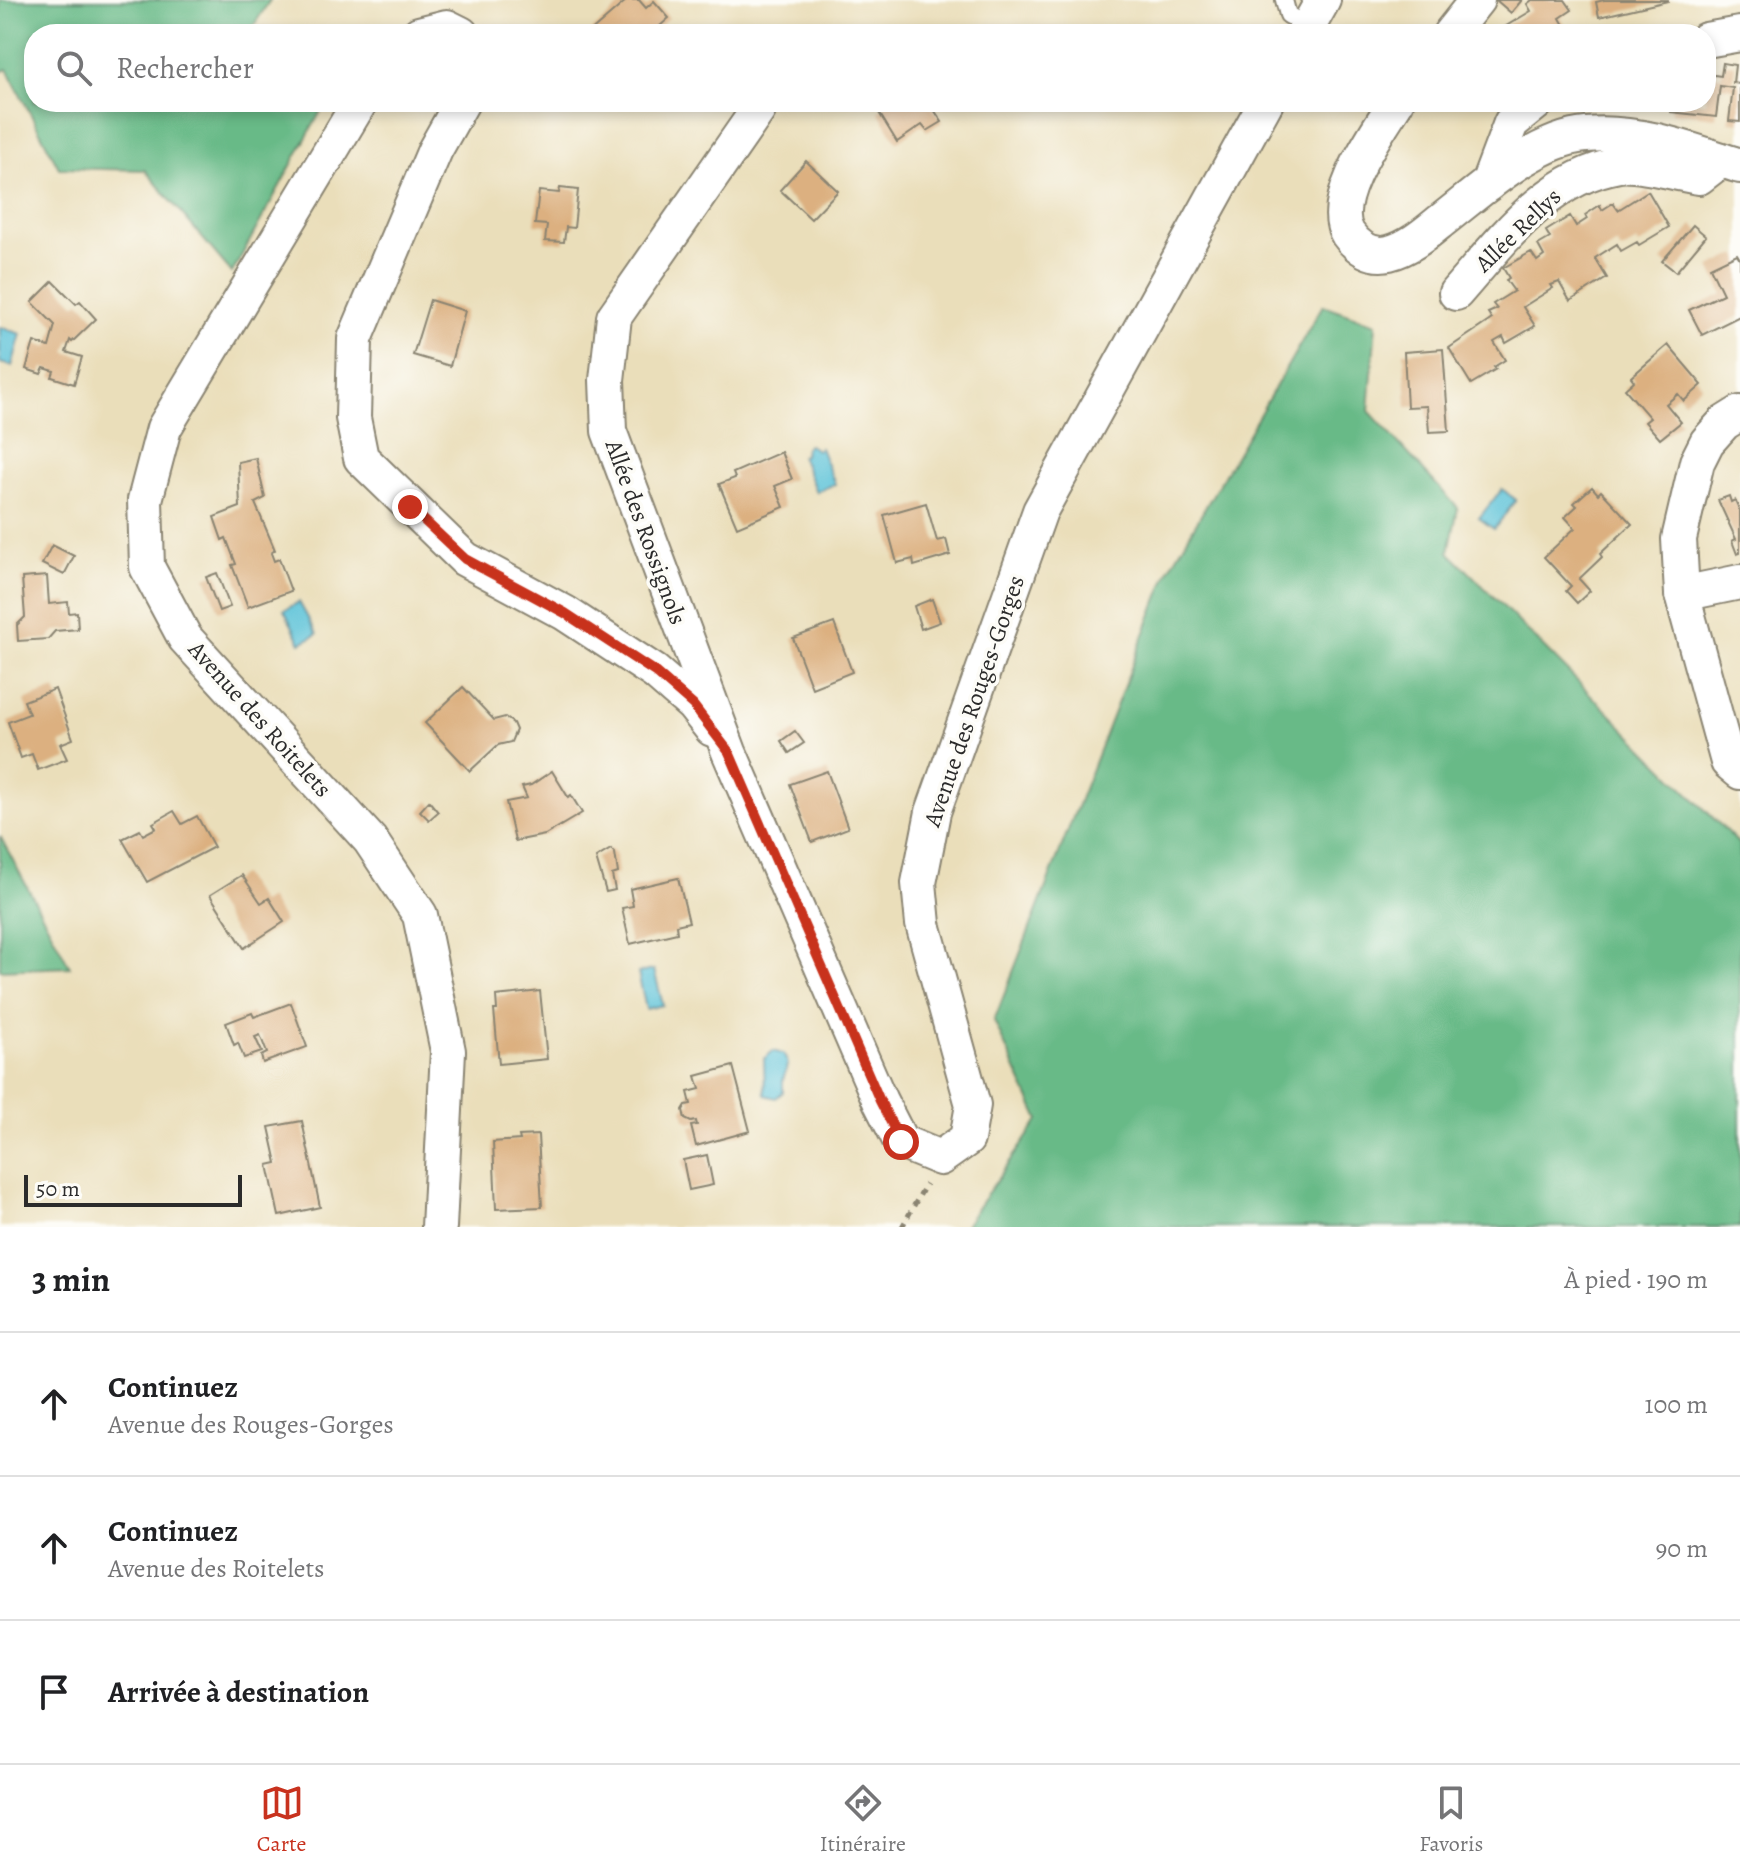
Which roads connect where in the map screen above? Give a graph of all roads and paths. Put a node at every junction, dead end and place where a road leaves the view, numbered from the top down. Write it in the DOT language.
graph roads {
  1 [pos="1284,0"];
  2 [pos="1477,0"];
  3 [pos="1312,20"];
  4 [pos="1458,24"];
  5 [pos="1740,34"];
  6 [pos="1716,38"];
  7 [pos="354,112"];
  8 [pos="456,112"];
  9 [pos="757,112"];
  10 [pos="1260,112"];
  11 [pos="1390,112"];
  12 [pos="1525,112"];
  13 [pos="1730,163"];
  14 [pos="1488,184"];
  15 [pos="1456,293"];
  16 [pos="1740,413"];
  17 [pos="1740,582"];
  18 [pos="1682,594"];
  19 [pos="729,752"];
  20 [pos="1740,772"];
  21 [pos="940,1158"];
  22 [pos="439,1227"];
  23 [pos="902,1227"];
  1 -- 3 [label="lane"];
  2 -- 4 [label="street"];
  5 -- 6 [label="street"];
  7 -- 22 [label="street, Avenue des Roitelets"];
  8 -- 19 [label="street"];
  9 -- 19 [label="street, Allée des Rossignols"];
  10 -- 21 [label="street, Avenue des Rouges-Gorges"];
  11 -- 14 [label="street"];
  12 -- 14 [label="street"];
  13 -- 14 [label="street"];
  13 -- 15 [label="street, Allée Rellys"];
  16 -- 18 [label="street"];
  17 -- 18 [label="street"];
  18 -- 20 [label="street"];
  19 -- 21 [label="street"];
  21 -- 23 [label="path"];
}
